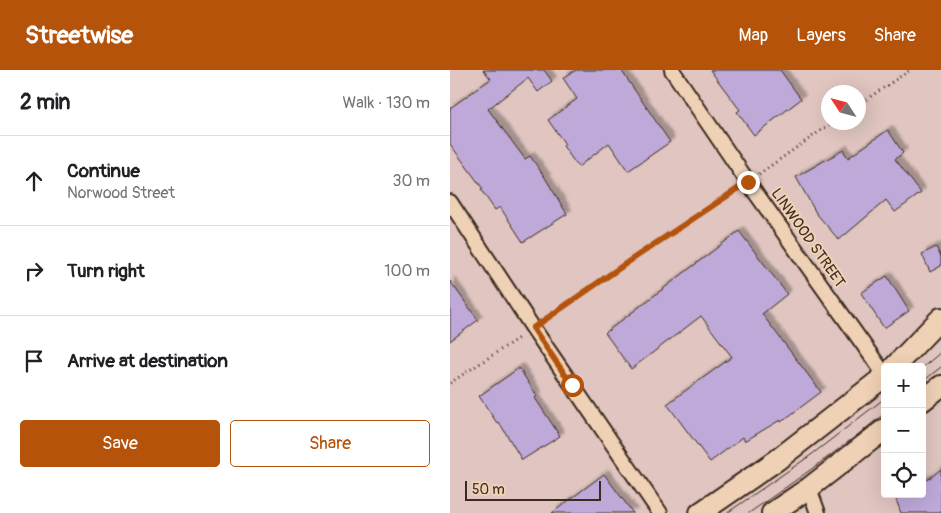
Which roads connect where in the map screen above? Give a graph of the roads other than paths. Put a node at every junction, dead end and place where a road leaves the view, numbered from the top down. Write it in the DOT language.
graph roads {
  1 [pos="672,70"];
  2 [pos="450,202"];
  3 [pos="941,318"];
  4 [pos="941,331"];
  5 [pos="899,363"];
  6 [pos="900,363"];
  7 [pos="881,369"];
  8 [pos="881,378"];
  9 [pos="941,386"];
  10 [pos="941,397"];
  11 [pos="926,398"];
  12 [pos="925,408"];
  13 [pos="881,433"];
  14 [pos="881,439"];
  15 [pos="808,488"];
  16 [pos="660,513"];
  17 [pos="700,513"];
  18 [pos="772,513"];
  19 [pos="818,513"];
  1 -- 7 [label="street, LINWOOD STREET"];
  2 -- 16 [label="street"];
  3 -- 5 [label="main road"];
  4 -- 6 [label="main road"];
  8 -- 17 [label="main road"];
  9 -- 11 [label="main road"];
  10 -- 12 [label="main road"];
  13 -- 15 [label="main road"];
  14 -- 15 [label="main road"];
  15 -- 18 [label="main road"];
  15 -- 19 [label="street"];
}
